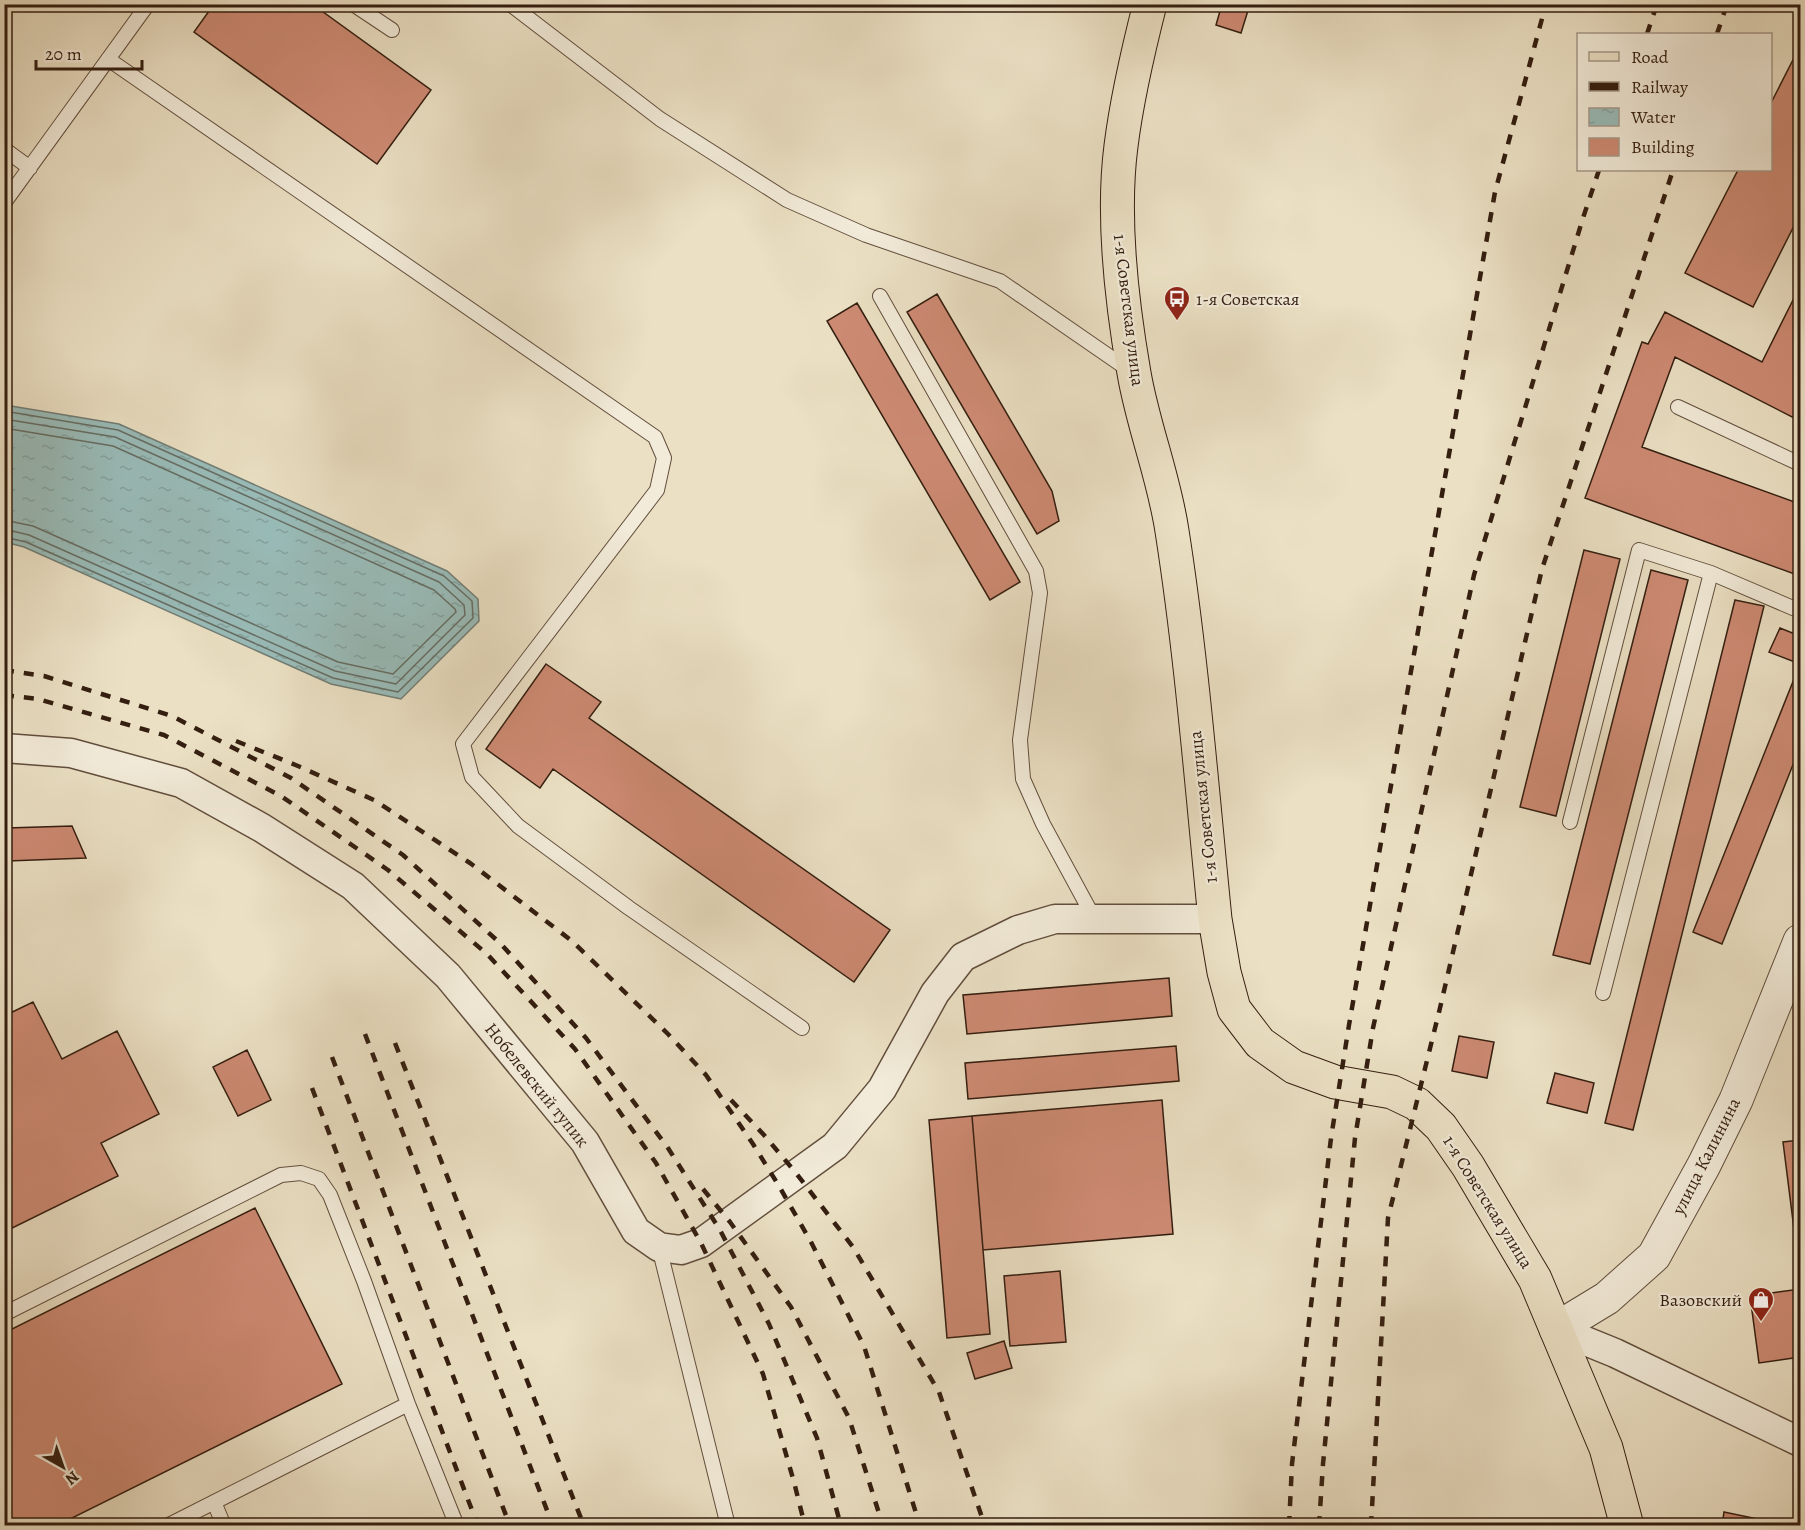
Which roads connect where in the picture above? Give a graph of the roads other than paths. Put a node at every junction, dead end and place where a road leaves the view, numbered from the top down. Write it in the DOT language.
graph roads {
  1 [pos="147,4"];
  2 [pos="353,4"];
  3 [pos="510,4"];
  4 [pos="1150,4"];
  5 [pos="392,30"];
  6 [pos="108,59"];
  7 [pos="4,149"];
  8 [pos="30,168"];
  9 [pos="4,203"];
  10 [pos="880,296"];
  11 [pos="1134,374"];
  12 [pos="1678,407"];
  13 [pos="1800,464"];
  14 [pos="1711,573"];
  15 [pos="1800,611"];
  16 [pos="4,748"];
  17 [pos="1570,822"];
  18 [pos="1094,918"];
  19 [pos="1215,920"];
  20 [pos="1800,941"];
  21 [pos="1603,993"];
  22 [pos="802,1028"];
  23 [pos="658,1247"];
  24 [pos="4,1314"];
  25 [pos="1556,1329"];
  26 [pos="408,1404"];
  27 [pos="1800,1442"];
  28 [pos="214,1502"];
  29 [pos="167,1526"];
  30 [pos="224,1526"];
  31 [pos="456,1526"];
  32 [pos="728,1526"];
  33 [pos="1627,1526"];
  1 -- 6 [label="lane"];
  2 -- 5 [label="lane"];
  3 -- 11 [label="lane"];
  4 -- 11 [label="main road, 1-я Советская улица"];
  6 -- 8 [label="lane"];
  6 -- 22 [label="lane"];
  7 -- 8 [label="lane"];
  8 -- 9 [label="lane"];
  10 -- 18 [label="lane"];
  11 -- 19 [label="main road, 1-я Советская улица"];
  12 -- 13 [label="lane"];
  14 -- 15 [label="lane"];
  14 -- 17 [label="lane"];
  14 -- 21 [label="lane"];
  16 -- 23 [label="street, Нобелевский тупик"];
  18 -- 19 [label="street"];
  18 -- 23 [label="street"];
  19 -- 25 [label="main road, 1-я Советская улица"];
  20 -- 25 [label="street, улица Калинина"];
  23 -- 32 [label="lane"];
  24 -- 26 [label="lane"];
  25 -- 27 [label="street"];
  25 -- 33 [label="main road, 1-я Советская улица"];
  26 -- 28 [label="lane"];
  26 -- 31 [label="lane"];
  28 -- 29 [label="lane"];
  28 -- 30 [label="lane"];
}
